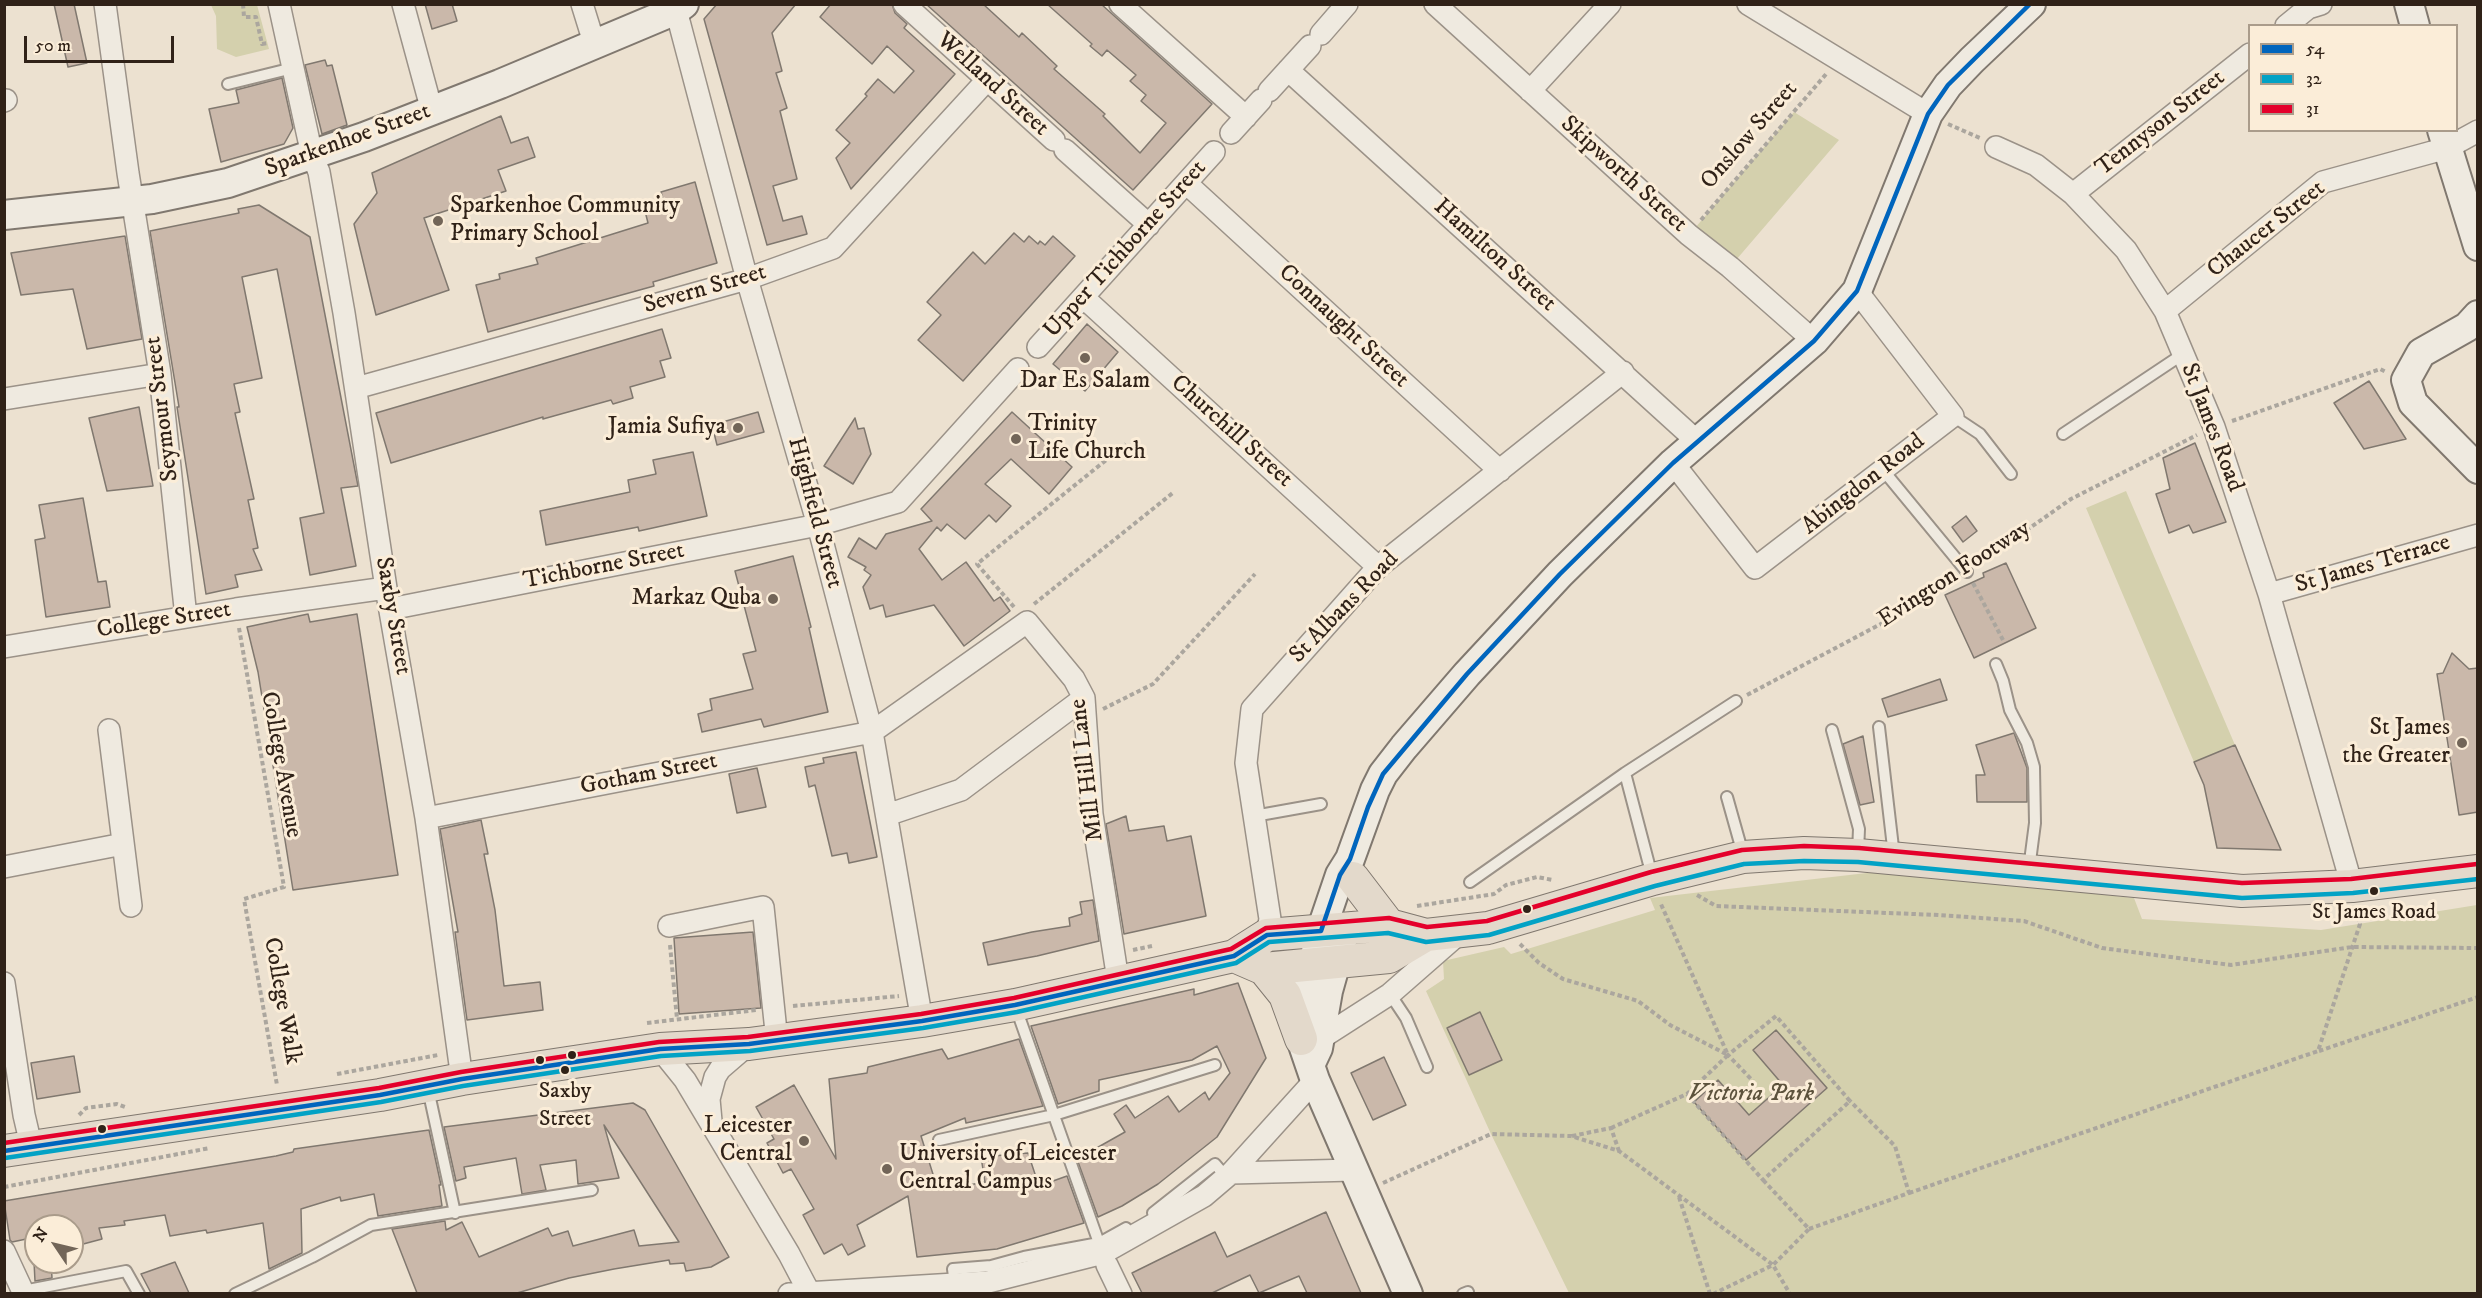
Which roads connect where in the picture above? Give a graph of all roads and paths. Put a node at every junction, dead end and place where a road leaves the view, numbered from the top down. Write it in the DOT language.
graph roads {
  1 [pos="105,4"];
  2 [pos="243,4"];
  3 [pos="279,4"];
  4 [pos="403,4"];
  5 [pos="582,4"];
  6 [pos="904,4"];
  7 [pos="1120,4"];
  8 [pos="1435,4"];
  9 [pos="1610,4"];
  10 [pos="1748,4"];
  11 [pos="2031,4"];
  12 [pos="2321,4"];
  13 [pos="2409,4"];
  14 [pos="1342,6"];
  15 [pos="680,7"];
  16 [pos="1777,11"];
  17 [pos="2288,24"];
  18 [pos="2414,24"];
  19 [pos="284,28"];
  20 [pos="591,33"];
  21 [pos="2248,56"];
  22 [pos="1839,60"];
  23 [pos="293,68"];
  24 [pos="1288,70"];
  25 [pos="987,80"];
  26 [pos="228,84"];
  27 [pos="1530,91"];
  28 [pos="432,111"];
  29 [pos="1928,114"];
  30 [pos="1246,117"];
  31 [pos="2478,131"];
  32 [pos="1231,133"];
  33 [pos="2445,139"];
  34 [pos="1996,147"];
  35 [pos="1214,152"];
  36 [pos="312,156"];
  37 [pos="1186,183"];
  38 [pos="2073,194"];
  39 [pos="134,201"];
  40 [pos="4,215"];
  41 [pos="1149,225"];
  42 [pos="1689,235"];
  43 [pos="2478,246"];
  44 [pos="747,279"];
  45 [pos="1857,291"];
  46 [pos="1083,297"];
  47 [pos="2164,311"];
  48 [pos="2478,315"];
  49 [pos="1814,341"];
  50 [pos="1038,347"];
  51 [pos="2183,354"];
  52 [pos="1018,369"];
  53 [pos="1623,372"];
  54 [pos="160,374"];
  55 [pos="356,388"];
  56 [pos="2409,392"];
  57 [pos="4,399"];
  58 [pos="1953,416"];
  59 [pos="2214,427"];
  60 [pos="2063,434"];
  61 [pos="1699,443"];
  62 [pos="1126,444"];
  63 [pos="1674,463"];
  64 [pos="2478,469"];
  65 [pos="1883,470"];
  66 [pos="1500,471"];
  67 [pos="2011,474"];
  68 [pos="1174,492"];
  69 [pos="818,525"];
  70 [pos="2478,536"];
  71 [pos="1378,567"];
  72 [pos="1967,572"];
  73 [pos="1255,574"];
  74 [pos="386,588"];
  75 [pos="2269,594"];
  76 [pos="1005,597"];
  77 [pos="236,609"];
  78 [pos="390,609"];
  79 [pos="186,617"];
  80 [pos="1027,622"];
  81 [pos="2003,640"];
  82 [pos="4,647"];
  83 [pos="1996,664"];
  84 [pos="1736,701"];
  85 [pos="1085,708"];
  86 [pos="1879,727"];
  87 [pos="109,730"];
  88 [pos="1832,730"];
  89 [pos="872,732"];
  90 [pos="1625,773"];
  91 [pos="1727,797"];
  92 [pos="1321,804"];
  93 [pos="887,815"];
  94 [pos="1254,816"];
  95 [pos="426,818"];
  96 [pos="123,844"];
  97 [pos="1858,855"];
  98 [pos="1743,857"];
  99 [pos="1894,860"];
  100 [pos="4,867"];
  101 [pos="1351,869"];
  102 [pos="2478,871"];
  103 [pos="2029,872"];
  104 [pos="1560,878"];
  105 [pos="1470,882"];
  106 [pos="2352,886"];
  107 [pos="1660,891"];
  108 [pos="1686,895"];
  109 [pos="244,899"];
  110 [pos="131,906"];
  111 [pos="1389,925"];
  112 [pos="669,926"];
  113 [pos="1333,930"];
  114 [pos="1462,931"];
  115 [pos="1267,935"];
  116 [pos="1426,935"];
  117 [pos="1513,938"];
  118 [pos="1158,945"];
  119 [pos="2352,947"];
  120 [pos="2478,948"];
  121 [pos="1234,956"];
  122 [pos="1323,964"];
  123 [pos="1116,967"];
  124 [pos="1264,969"];
  125 [pos="4,983"];
  126 [pos="1390,994"];
  127 [pos="2478,997"];
  128 [pos="1016,1005"];
  129 [pos="773,1008"];
  130 [pos="920,1008"];
  131 [pos="676,1019"];
  132 [pos="659,1035"];
  133 [pos="763,1042"];
  134 [pos="2318,1051"];
  135 [pos="1312,1055"];
  136 [pos="1728,1055"];
  137 [pos="1215,1065"];
  138 [pos="1427,1067"];
  139 [pos="462,1079"];
  140 [pos="1752,1081"];
  141 [pos="428,1086"];
  142 [pos="1687,1094"];
  143 [pos="1850,1101"];
  144 [pos="281,1110"];
  145 [pos="1054,1115"];
  146 [pos="711,1125"];
  147 [pos="1611,1128"];
  148 [pos="1571,1137"];
  149 [pos="939,1140"];
  150 [pos="18,1148"];
  151 [pos="1619,1151"];
  152 [pos="1354,1170"];
  153 [pos="1228,1175"];
  154 [pos="1762,1180"];
  155 [pos="1381,1184"];
  156 [pos="592,1190"];
  157 [pos="1909,1192"];
  158 [pos="1679,1197"];
  159 [pos="456,1213"];
  160 [pos="1809,1229"];
  161 [pos="1099,1243"];
  162 [pos="4,1251"];
  163 [pos="1107,1265"];
  164 [pos="1773,1265"];
  165 [pos="955,1284"];
  166 [pos="17,1285"];
  167 [pos="139,1293"];
  168 [pos="235,1293"];
  169 [pos="803,1293"];
  170 [pos="1121,1293"];
  171 [pos="1408,1293"];
  172 [pos="1712,1293"];
  173 [pos="1790,1293"];
  1 -- 39 [label="street, Seymour Street"];
  2 -- 19 [label="path"];
  3 -- 19 [label="street, Saxby Street"];
  4 -- 28 [label="street"];
  5 -- 20 [label="street"];
  6 -- 25 [label="street, Welland Street"];
  7 -- 30 [label="street"];
  8 -- 27 [label="street, Skipworth Street"];
  9 -- 27 [label="street"];
  10 -- 16 [label="street"];
  11 -- 29 [label="street"];
  12 -- 17 [label="street"];
  13 -- 18 [label="street"];
  14 -- 24 [label="street"];
  15 -- 28 [label="street, Sparkenhoe Street"];
  15 -- 44 [label="street, Highfield Street"];
  16 -- 22 [label="street"];
  19 -- 23 [label="street, Saxby Street"];
  21 -- 38 [label="street, Tennyson Street"];
  22 -- 29 [label="street"];
  22 -- 42 [label="path, Onslow Street"];
  23 -- 26 [label="lane"];
  23 -- 36 [label="street, Saxby Street"];
  24 -- 30 [label="street"];
  24 -- 53 [label="street, Hamilton Street"];
  25 -- 41 [label="street, Welland Street"];
  25 -- 44 [label="street, Severn Street"];
  27 -- 42 [label="street, Skipworth Street"];
  28 -- 36 [label="street, Sparkenhoe Street"];
  29 -- 34 [label="path"];
  29 -- 45 [label="street"];
  30 -- 32 [label="street"];
  31 -- 33 [label="street, Chaucer Street"];
  33 -- 43 [label="street"];
  33 -- 47 [label="street, Chaucer Street"];
  34 -- 38 [label="street, St James Road"];
  35 -- 37 [label="street, Upper Tichborne Street"];
  36 -- 39 [label="street, Sparkenhoe Street"];
  36 -- 55 [label="street, Saxby Street"];
  37 -- 41 [label="street, Upper Tichborne Street"];
  37 -- 66 [label="street, Connaught Street"];
  38 -- 47 [label="street, St James Road"];
  39 -- 40 [label="street, Sparkenhoe Street"];
  39 -- 54 [label="street, Seymour Street"];
  41 -- 46 [label="street, Upper Tichborne Street"];
  42 -- 49 [label="street, Skipworth Street"];
  44 -- 55 [label="street, Severn Street"];
  44 -- 69 [label="street, Highfield Street"];
  45 -- 49 [label="street"];
  45 -- 58 [label="street"];
  46 -- 50 [label="street, Upper Tichborne Street"];
  46 -- 71 [label="street, Churchill Street"];
  47 -- 51 [label="street, St James Road"];
  48 -- 56 [label="street"];
  49 -- 61 [label="street"];
  51 -- 59 [label="street, St James Road"];
  51 -- 60 [label="lane"];
  52 -- 69 [label="street"];
  53 -- 61 [label="street, Hamilton Street"];
  53 -- 66 [label="street, St Albans Road"];
  54 -- 57 [label="street"];
  54 -- 79 [label="street, Seymour Street"];
  55 -- 74 [label="street, Saxby Street"];
  56 -- 59 [label="path, Evington Footway"];
  56 -- 64 [label="street"];
  58 -- 65 [label="street, Abingdon Road"];
  58 -- 67 [label="lane"];
  59 -- 72 [label="path, Evington Footway"];
  59 -- 75 [label="street, St James Road"];
  61 -- 63 [label="street"];
  62 -- 76 [label="path"];
  63 -- 65 [label="street, Abingdon Road"];
  63 -- 101 [label="street"];
  65 -- 72 [label="lane"];
  66 -- 71 [label="street, St Albans Road"];
  68 -- 80 [label="path"];
  69 -- 78 [label="street, Tichborne Street"];
  69 -- 89 [label="street, Highfield Street"];
  70 -- 75 [label="street, St James Terrace"];
  71 -- 94 [label="street, St Albans Road"];
  72 -- 81 [label="path"];
  72 -- 84 [label="path, Evington Footway"];
  73 -- 85 [label="path"];
  74 -- 77 [label="street, College Street"];
  74 -- 78 [label="street, Saxby Street"];
  75 -- 106 [label="street, St James Road"];
  77 -- 79 [label="street, College Street"];
  77 -- 109 [label="path, College Avenue"];
  78 -- 95 [label="street, Saxby Street"];
  79 -- 82 [label="street, College Street"];
  80 -- 85 [label="street, Mill Hill Lane"];
  80 -- 89 [label="street"];
  83 -- 103 [label="lane"];
  84 -- 90 [label="lane"];
  85 -- 93 [label="street"];
  85 -- 123 [label="street, Mill Hill Lane"];
  86 -- 99 [label="lane"];
  87 -- 96 [label="street"];
  88 -- 97 [label="lane"];
  89 -- 93 [label="street, Highfield Street"];
  89 -- 95 [label="street, Gotham Street"];
  90 -- 105 [label="lane"];
  90 -- 107 [label="lane"];
  91 -- 98 [label="lane"];
  92 -- 94 [label="lane"];
  93 -- 130 [label="street, Highfield Street"];
  94 -- 115 [label="street, St Albans Road"];
  95 -- 139 [label="street, Saxby Street"];
  96 -- 100 [label="street"];
  96 -- 110 [label="street"];
  97 -- 98 [label="main road"];
  97 -- 99 [label="main road"];
  98 -- 107 [label="main road"];
  99 -- 103 [label="main road"];
  101 -- 111 [label="main road"];
  101 -- 113 [label="street"];
  102 -- 106 [label="main road"];
  103 -- 106 [label="main road"];
  104 -- 111 [label="path"];
  106 -- 119 [label="path"];
  107 -- 114 [label="main road"];
  107 -- 136 [label="path"];
  108 -- 119 [label="path"];
  109 -- 144 [label="path, College Walk"];
  111 -- 113 [label="main road"];
  111 -- 116 [label="main road"];
  112 -- 129 [label="street"];
  112 -- 131 [label="path"];
  113 -- 115 [label="main road"];
  113 -- 122 [label="street"];
  114 -- 116 [label="main road"];
  114 -- 126 [label="street"];
  115 -- 121 [label="main road"];
  116 -- 122 [label="main road"];
  117 -- 136 [label="path"];
  118 -- 123 [label="path"];
  119 -- 120 [label="path"];
  119 -- 134 [label="path"];
  121 -- 123 [label="main road"];
  121 -- 124 [label="main road"];
  122 -- 124 [label="main road"];
  122 -- 135 [label="street"];
  123 -- 128 [label="main road"];
  124 -- 135 [label="main road"];
  125 -- 150 [label="street"];
  126 -- 135 [label="street"];
  126 -- 138 [label="lane"];
  127 -- 134 [label="path"];
  128 -- 130 [label="main road"];
  128 -- 145 [label="lane"];
  129 -- 130 [label="path"];
  129 -- 131 [label="path"];
  129 -- 133 [label="street"];
  130 -- 133 [label="main road"];
  131 -- 132 [label="path"];
  132 -- 133 [label="main road"];
  132 -- 139 [label="main road"];
  132 -- 146 [label="street"];
  133 -- 146 [label="street"];
  134 -- 157 [label="path"];
  135 -- 152 [label="street"];
  135 -- 153 [label="street"];
  136 -- 140 [label="path"];
  136 -- 142 [label="path"];
  136 -- 143 [label="path"];
  137 -- 145 [label="lane"];
  139 -- 141 [label="main road"];
  141 -- 144 [label="main road"];
  141 -- 159 [label="lane"];
  142 -- 147 [label="path"];
  142 -- 154 [label="path"];
  143 -- 154 [label="path"];
  143 -- 157 [label="path"];
  144 -- 150 [label="main road"];
  145 -- 149 [label="lane"];
  145 -- 161 [label="lane"];
  146 -- 169 [label="street"];
  147 -- 148 [label="path"];
  147 -- 151 [label="path"];
  148 -- 151 [label="path"];
  148 -- 155 [label="path"];
  151 -- 158 [label="path"];
  152 -- 153 [label="street"];
  152 -- 171 [label="street"];
  153 -- 161 [label="lane"];
  153 -- 165 [label="street"];
  154 -- 160 [label="path"];
  156 -- 159 [label="lane"];
  157 -- 160 [label="path"];
  158 -- 164 [label="path"];
  158 -- 172 [label="path"];
  159 -- 168 [label="lane"];
  160 -- 164 [label="path"];
  161 -- 165 [label="lane"];
  162 -- 166 [label="street"];
  163 -- 170 [label="street"];
  164 -- 172 [label="path"];
  164 -- 173 [label="path"];
  165 -- 169 [label="street"];
  166 -- 167 [label="lane"];
}
